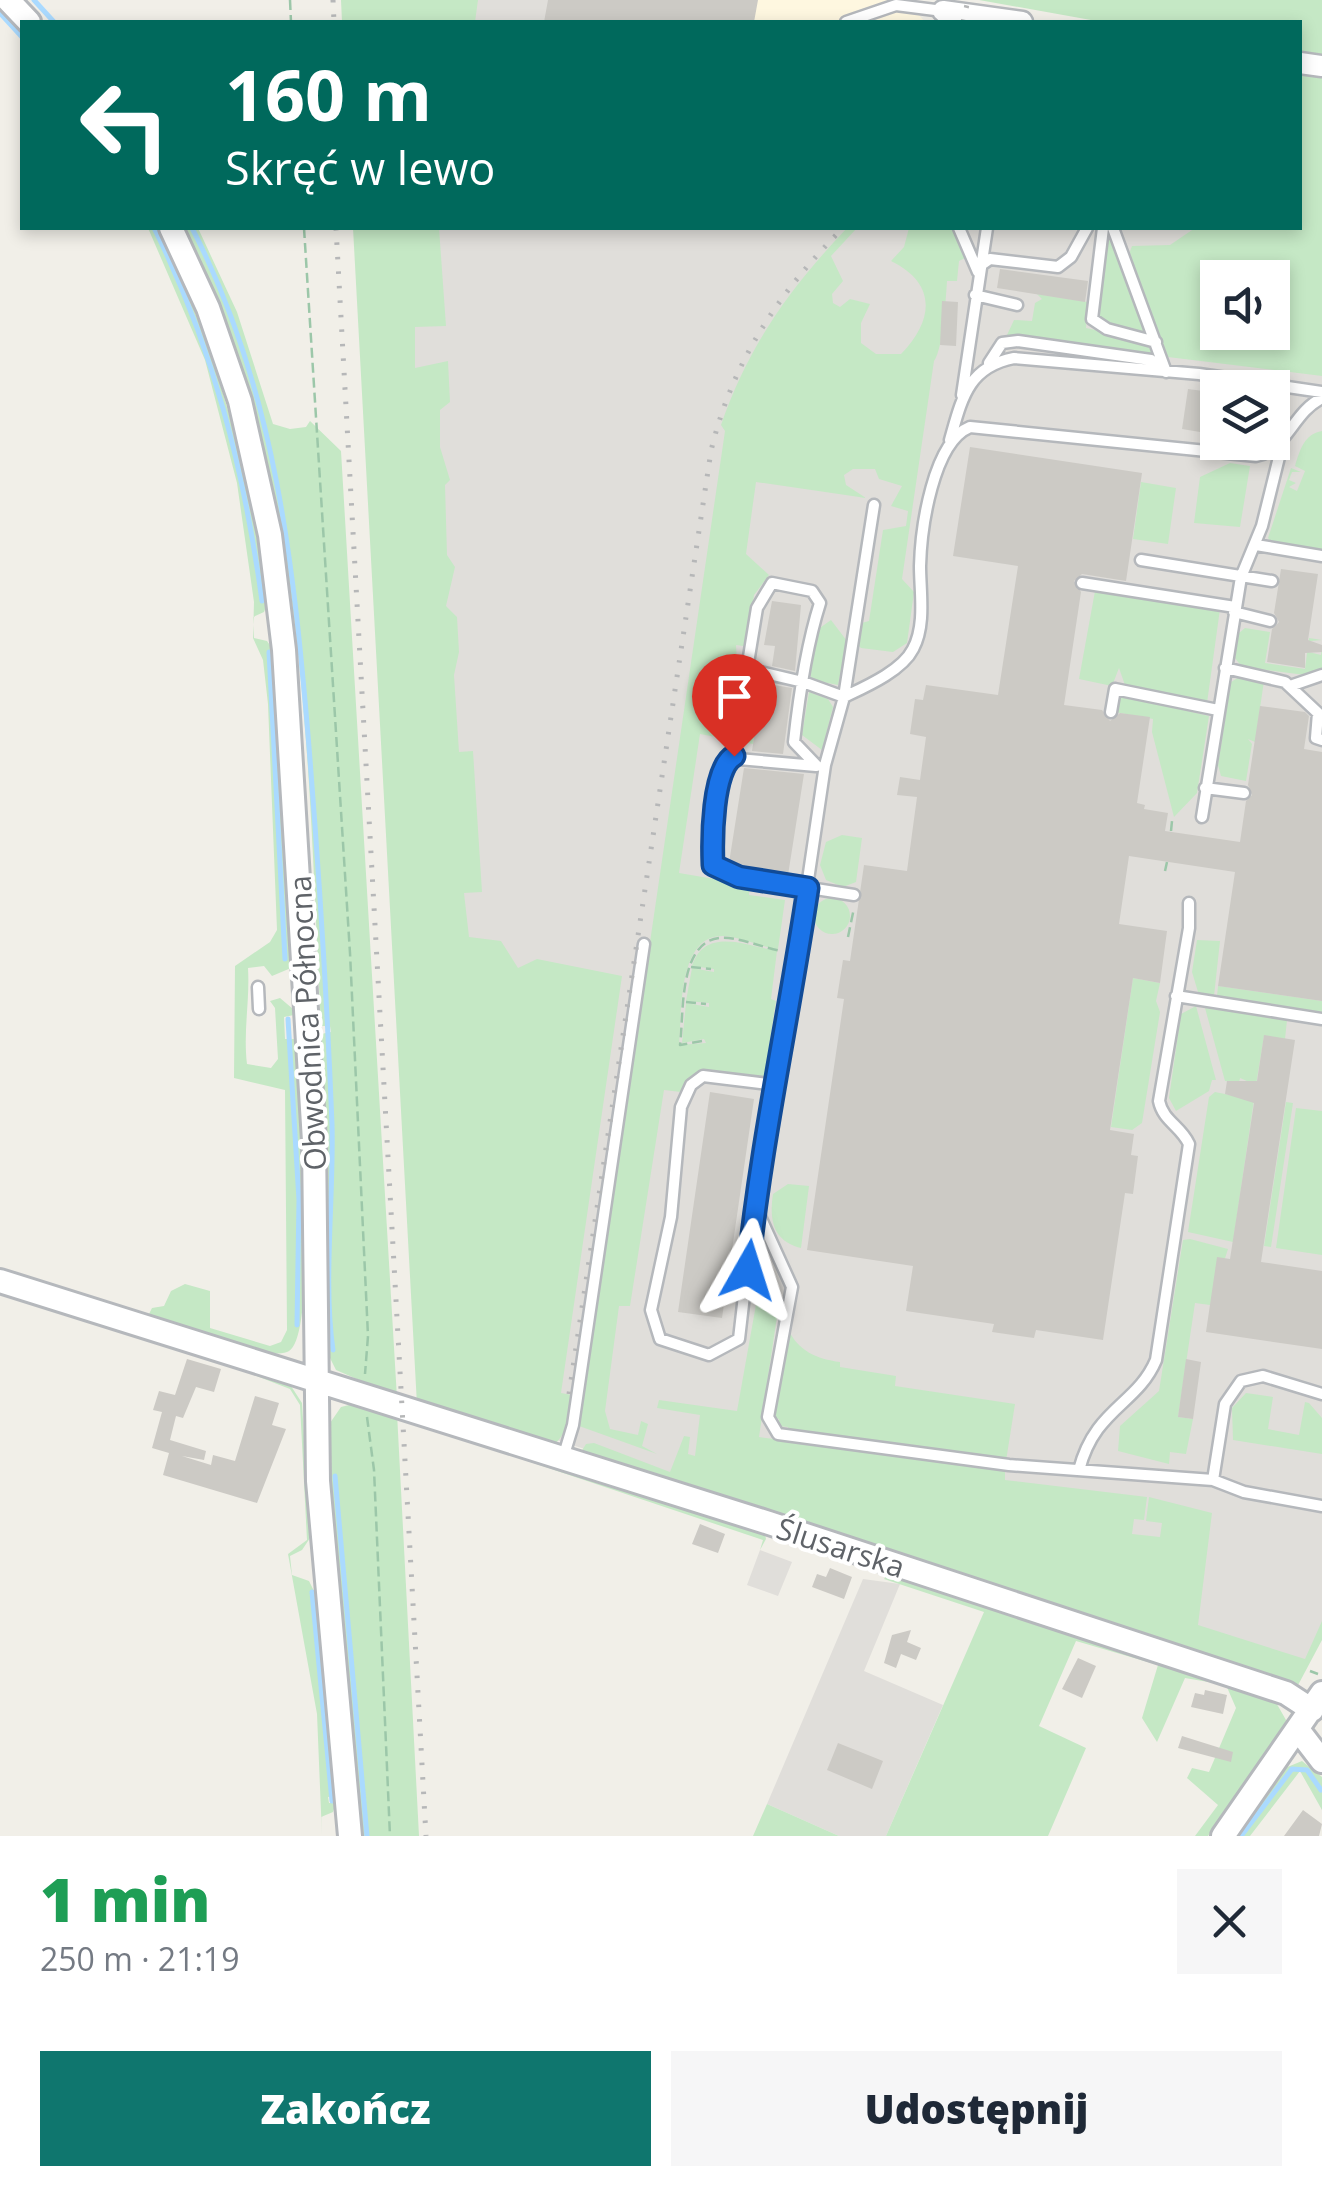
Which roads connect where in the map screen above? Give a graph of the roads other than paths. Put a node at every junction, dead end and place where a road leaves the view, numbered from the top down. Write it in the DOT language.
graph roads {
  1 [pos="8,0"];
  2 [pos="930,7"];
  3 [pos="27,20"];
  4 [pos="852,20"];
  5 [pos="1010,20"];
  6 [pos="172,230"];
  7 [pos="961,230"];
  8 [pos="987,230"];
  9 [pos="1086,230"];
  10 [pos="1103,230"];
  11 [pos="1114,230"];
  12 [pos="979,269"];
  13 [pos="976,295"];
  14 [pos="1017,305"];
  15 [pos="1156,342"];
  16 [pos="990,363"];
  17 [pos="1166,372"];
  18 [pos="1322,395"];
  19 [pos="960,405"];
  20 [pos="1290,427"];
  21 [pos="950,440"];
  22 [pos="1200,452"];
  23 [pos="1278,460"];
  24 [pos="874,505"];
  25 [pos="1256,545"];
  26 [pos="1322,556"];
  27 [pos="1141,560"];
  28 [pos="1241,577"];
  29 [pos="1272,581"];
  30 [pos="1082,584"];
  31 [pos="1234,609"];
  32 [pos="1270,620"];
  33 [pos="1224,668"];
  34 [pos="1322,675"];
  35 [pos="803,682"];
  36 [pos="1290,686"];
  37 [pos="844,697"];
  38 [pos="1218,710"];
  39 [pos="1112,712"];
  40 [pos="1322,740"];
  41 [pos="821,765"];
  42 [pos="1206,788"];
  43 [pos="1244,793"];
  44 [pos="1202,816"];
  45 [pos="808,888"];
  46 [pos="854,894"];
  47 [pos="1189,903"];
  48 [pos="644,944"];
  49 [pos="258,987"];
  50 [pos="1176,996"];
  51 [pos="259,1009"];
  52 [pos="1322,1019"];
  53 [pos="777,1085"];
  54 [pos="756,1188"];
  55 [pos="0,1281"];
  56 [pos="316,1380"];
  57 [pos="1322,1394"];
  58 [pos="562,1459"];
  59 [pos="1079,1470"];
  60 [pos="1212,1480"];
  61 [pos="1322,1506"];
  62 [pos="1318,1693"];
  63 [pos="1300,1731"];
  64 [pos="1322,1761"];
  65 [pos="350,1836"];
  66 [pos="1223,1836"];
  1 -- 3 [label="street"];
  2 -- 4 [label="lane"];
  2 -- 5 [label="street"];
  6 -- 56 [label="street, Obwodnica Północna"];
  7 -- 12 [label="lane"];
  8 -- 12 [label="lane"];
  9 -- 12 [label="lane"];
  10 -- 15 [label="lane"];
  11 -- 15 [label="lane"];
  12 -- 13 [label="lane"];
  13 -- 14 [label="lane"];
  13 -- 19 [label="lane"];
  15 -- 17 [label="lane"];
  16 -- 17 [label="lane"];
  16 -- 17 [label="lane"];
  16 -- 19 [label="lane"];
  17 -- 18 [label="lane"];
  18 -- 20 [label="lane"];
  19 -- 21 [label="lane"];
  21 -- 22 [label="lane"];
  21 -- 37 [label="lane"];
  23 -- 25 [label="lane"];
  24 -- 37 [label="lane"];
  25 -- 26 [label="lane"];
  25 -- 28 [label="lane"];
  27 -- 28 [label="lane"];
  28 -- 29 [label="lane"];
  28 -- 31 [label="lane"];
  30 -- 31 [label="lane"];
  31 -- 32 [label="lane"];
  31 -- 33 [label="lane"];
  33 -- 36 [label="lane"];
  33 -- 38 [label="lane"];
  34 -- 36 [label="lane"];
  35 -- 35 [label="lane"];
  35 -- 37 [label="lane"];
  35 -- 41 [label="lane"];
  36 -- 40 [label="lane"];
  37 -- 41 [label="lane"];
  38 -- 39 [label="lane"];
  38 -- 42 [label="lane"];
  41 -- 45 [label="lane"];
  41 -- 45 [label="lane"];
  42 -- 43 [label="lane"];
  42 -- 44 [label="lane"];
  45 -- 46 [label="lane"];
  45 -- 53 [label="lane"];
  47 -- 50 [label="lane"];
  48 -- 58 [label="lane"];
  49 -- 51 [label="lane"];
  50 -- 52 [label="lane"];
  50 -- 59 [label="lane"];
  53 -- 54 [label="lane"];
  53 -- 54 [label="lane"];
  54 -- 59 [label="lane"];
  55 -- 56 [label="street, Ślusarska"];
  56 -- 58 [label="street, Ślusarska"];
  56 -- 65 [label="street, Obwodnica Północna"];
  57 -- 60 [label="lane"];
  58 -- 62 [label="street, Ślusarska"];
  59 -- 60 [label="lane"];
  60 -- 61 [label="lane"];
  62 -- 63 [label="street"];
  63 -- 64 [label="street"];
  63 -- 66 [label="street"];
}
